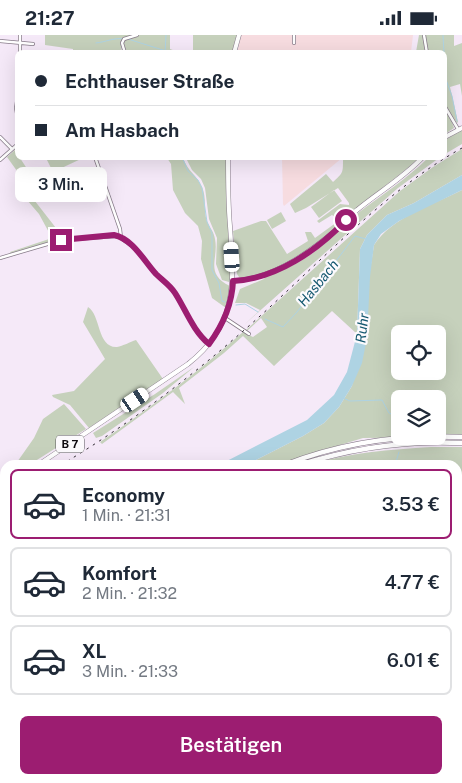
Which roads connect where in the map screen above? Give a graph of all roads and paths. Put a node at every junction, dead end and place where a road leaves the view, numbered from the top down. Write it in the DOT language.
graph roads {
  1 [pos="20,35"];
  2 [pos="136,35"];
  3 [pos="239,35"];
  4 [pos="294,35"];
  5 [pos="424,35"];
  6 [pos="0,41"];
  7 [pos="20,43"];
  8 [pos="294,43"];
  9 [pos="33,44"];
  10 [pos="20,50"];
  11 [pos="123,50"];
  12 [pos="235,50"];
  13 [pos="426,50"];
  14 [pos="447,110"];
  15 [pos="460,128"];
  16 [pos="447,136"];
  17 [pos="0,137"];
  18 [pos="15,146"];
  19 [pos="12,149"];
  20 [pos="0,160"];
  21 [pos="96,160"];
  22 [pos="228,160"];
  23 [pos="419,160"];
  24 [pos="121,238"];
  25 [pos="0,258"];
  26 [pos="243,280"];
  27 [pos="233,281"];
  28 [pos="232,293"];
  29 [pos="225,318"];
  30 [pos="249,334"];
  31 [pos="209,344"];
  32 [pos="462,437"];
  33 [pos="462,443"];
  34 [pos="45,460"];
  35 [pos="299,460"];
  36 [pos="317,460"];
  1 -- 7 [label="street"];
  2 -- 11 [label="street"];
  3 -- 12 [label="main road"];
  4 -- 8 [label="street"];
  5 -- 13 [label="street"];
  6 -- 7 [label="street"];
  7 -- 9 [label="street"];
  7 -- 10 [label="street"];
  14 -- 15 [label="street"];
  15 -- 16 [label="main road"];
  17 -- 19 [label="street"];
  18 -- 19 [label="street"];
  19 -- 20 [label="street"];
  21 -- 24 [label="street"];
  22 -- 27 [label="main road, B 7"];
  23 -- 26 [label="main road"];
  24 -- 25 [label="street"];
  24 -- 31 [label="street"];
  26 -- 27 [label="main road"];
  26 -- 28 [label="main road"];
  27 -- 28 [label="main road, B 7"];
  28 -- 29 [label="main road, B 7"];
  29 -- 30 [label="street"];
  29 -- 31 [label="main road, B 7"];
  31 -- 34 [label="main road, B 7"];
  32 -- 35 [label="highway"];
  33 -- 36 [label="highway"];
}
